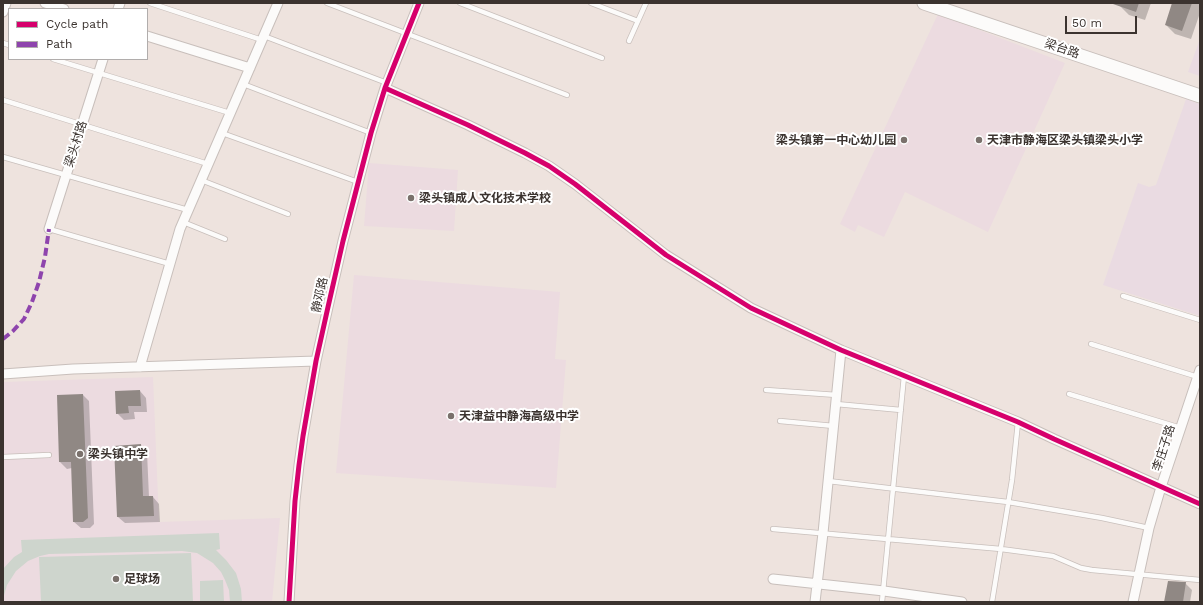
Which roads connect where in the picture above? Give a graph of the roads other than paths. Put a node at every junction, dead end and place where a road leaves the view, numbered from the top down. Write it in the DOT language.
graph roads {
  1 [pos="6,3"];
  2 [pos="45,3"];
  3 [pos="150,3"];
  4 [pos="278,3"];
  5 [pos="327,3"];
  6 [pos="420,3"];
  7 [pos="460,3"];
  8 [pos="591,3"];
  9 [pos="646,3"];
  10 [pos="924,3"];
  11 [pos="943,3"];
  12 [pos="61,8"];
  13 [pos="3,12"];
  14 [pos="638,21"];
  15 [pos="407,34"];
  16 [pos="148,36"];
  17 [pos="263,38"];
  18 [pos="630,41"];
  19 [pos="602,58"];
  20 [pos="57,60"];
  21 [pos="103,60"];
  22 [pos="250,68"];
  23 [pos="98,73"];
  24 [pos="243,84"];
  25 [pos="386,85"];
  26 [pos="1200,88"];
  27 [pos="566,96"];
  28 [pos="1200,96"];
  29 [pos="3,100"];
  30 [pos="230,113"];
  31 [pos="82,125"];
  32 [pos="222,133"];
  33 [pos="371,133"];
  34 [pos="3,157"];
  35 [pos="208,164"];
  36 [pos="66,175"];
  37 [pos="201,180"];
  38 [pos="358,182"];
  39 [pos="188,210"];
  40 [pos="288,214"];
  41 [pos="183,222"];
  42 [pos="48,229"];
  43 [pos="225,239"];
  44 [pos="170,264"];
  45 [pos="1123,296"];
  46 [pos="1200,320"];
  47 [pos="1091,344"];
  48 [pos="841,350"];
  49 [pos="316,361"];
  50 [pos="140,367"];
  51 [pos="3,374"];
  52 [pos="1199,374"];
  53 [pos="904,376"];
  54 [pos="766,390"];
  55 [pos="1069,394"];
  56 [pos="837,395"];
  57 [pos="836,404"];
  58 [pos="901,410"];
  59 [pos="780,421"];
  60 [pos="1018,422"];
  61 [pos="834,426"];
  62 [pos="1181,428"];
  63 [pos="49,455"];
  64 [pos="3,457"];
  65 [pos="828,481"];
  66 [pos="1161,487"];
  67 [pos="894,488"];
  68 [pos="1008,502"];
  69 [pos="1200,504"];
  70 [pos="1149,528"];
  71 [pos="773,529"];
  72 [pos="823,533"];
  73 [pos="888,539"];
  74 [pos="1001,549"];
  75 [pos="1140,574"];
  76 [pos="773,579"];
  77 [pos="1200,580"];
  78 [pos="817,583"];
  79 [pos="884,591"];
  80 [pos="938,600"];
  81 [pos="290,602"];
  82 [pos="815,602"];
  83 [pos="882,602"];
  84 [pos="962,602"];
  85 [pos="992,602"];
  86 [pos="1133,602"];
  1 -- 13 [label="street"];
  2 -- 12 [label="street"];
  3 -- 17 [label="lane"];
  4 -- 17 [label="street"];
  5 -- 15 [label="lane"];
  6 -- 15 [label="street, 静邓路"];
  7 -- 19 [label="lane"];
  8 -- 14 [label="lane"];
  9 -- 14 [label="lane"];
  10 -- 28 [label="main road, 梁台路"];
  11 -- 26 [label="main road, 梁台路"];
  14 -- 18 [label="lane"];
  15 -- 25 [label="street, 静邓路"];
  15 -- 27 [label="lane"];
  16 -- 22 [label="street"];
  17 -- 22 [label="street"];
  17 -- 25 [label="lane"];
  20 -- 23 [label="lane"];
  21 -- 23 [label="street, 梁头村路"];
  22 -- 24 [label="street"];
  23 -- 30 [label="lane"];
  23 -- 31 [label="street, 梁头村路"];
  24 -- 30 [label="street"];
  24 -- 33 [label="lane"];
  25 -- 33 [label="street, 静邓路"];
  25 -- 48 [label="street"];
  29 -- 31 [label="lane"];
  30 -- 32 [label="street"];
  31 -- 35 [label="lane"];
  31 -- 36 [label="street, 梁头村路"];
  32 -- 35 [label="street"];
  32 -- 38 [label="lane"];
  33 -- 38 [label="street, 静邓路"];
  34 -- 36 [label="lane"];
  35 -- 37 [label="street"];
  36 -- 39 [label="lane"];
  36 -- 42 [label="street, 梁头村路"];
  37 -- 39 [label="street"];
  37 -- 40 [label="lane"];
  38 -- 49 [label="street, 静邓路"];
  39 -- 41 [label="street"];
  41 -- 43 [label="lane"];
  41 -- 44 [label="street"];
  42 -- 44 [label="lane"];
  44 -- 50 [label="street"];
  45 -- 46 [label="lane"];
  47 -- 52 [label="lane"];
  48 -- 53 [label="street"];
  48 -- 56 [label="street"];
  49 -- 50 [label="street"];
  49 -- 81 [label="street, 静邓路"];
  50 -- 51 [label="street"];
  52 -- 62 [label="street, 李庄子路"];
  53 -- 58 [label="lane"];
  53 -- 60 [label="street"];
  54 -- 56 [label="lane"];
  55 -- 62 [label="lane"];
  56 -- 57 [label="street"];
  57 -- 58 [label="lane"];
  57 -- 61 [label="street"];
  58 -- 67 [label="lane"];
  59 -- 61 [label="lane"];
  60 -- 66 [label="street"];
  60 -- 68 [label="lane"];
  61 -- 65 [label="street"];
  62 -- 66 [label="street, 李庄子路"];
  63 -- 64 [label="lane"];
  65 -- 67 [label="lane"];
  65 -- 72 [label="street"];
  66 -- 69 [label="street"];
  66 -- 70 [label="street, 李庄子路"];
  67 -- 68 [label="lane"];
  67 -- 73 [label="lane"];
  68 -- 70 [label="lane"];
  68 -- 74 [label="lane"];
  70 -- 75 [label="street, 李庄子路"];
  71 -- 72 [label="lane"];
  72 -- 73 [label="lane"];
  72 -- 78 [label="street"];
  73 -- 74 [label="lane"];
  73 -- 79 [label="lane"];
  74 -- 75 [label="lane"];
  74 -- 85 [label="lane"];
  75 -- 77 [label="lane"];
  75 -- 86 [label="street, 李庄子路"];
  76 -- 78 [label="street"];
  78 -- 79 [label="street"];
  78 -- 82 [label="street"];
  79 -- 80 [label="street"];
  79 -- 83 [label="lane"];
  80 -- 84 [label="street"];
}
